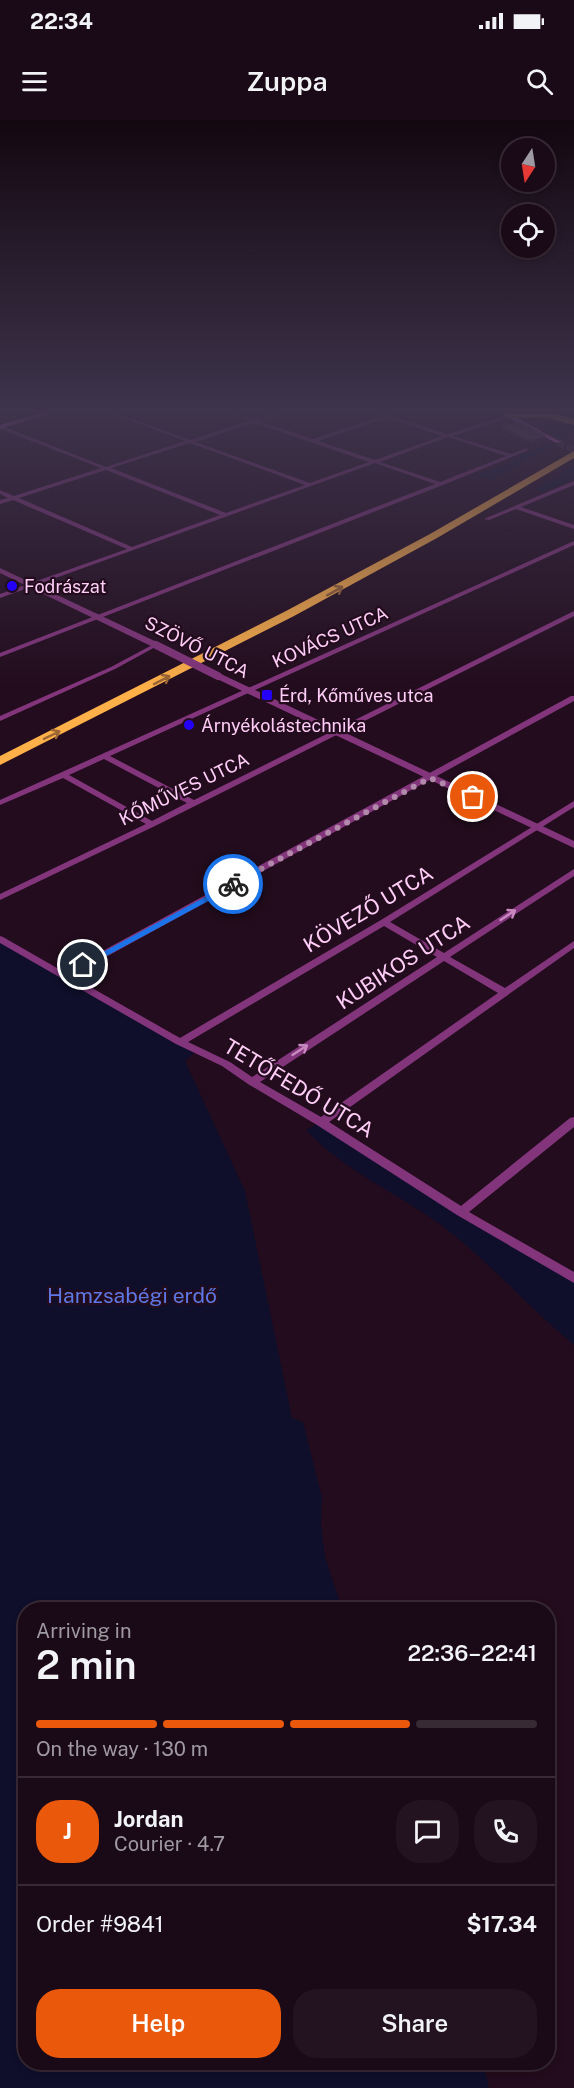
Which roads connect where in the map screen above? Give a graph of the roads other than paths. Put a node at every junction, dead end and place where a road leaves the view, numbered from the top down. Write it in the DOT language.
graph roads {
  1 [pos="30,505"];
  2 [pos="198,505"];
  3 [pos="254,505"];
  4 [pos="387,505"];
  5 [pos="480,505"];
  6 [pos="520,505"];
  7 [pos="515,507"];
  8 [pos="225,515"];
  9 [pos="440,519"];
  10 [pos="488,519"];
  11 [pos="574,527"];
  12 [pos="574,543"];
  13 [pos="133,549"];
  14 [pos="0,570"];
  15 [pos="31,585"];
  16 [pos="0,596"];
  17 [pos="574,613"];
  18 [pos="97,617"];
  19 [pos="156,645"];
  20 [pos="0,655"];
  21 [pos="247,691"];
  22 [pos="574,698"];
  23 [pos="0,719"];
  24 [pos="334,733"];
  25 [pos="0,747"];
  26 [pos="105,756"];
  27 [pos="0,761"];
  28 [pos="64,775"];
  29 [pos="430,778"];
  30 [pos="0,803"];
  31 [pos="193,803"];
  32 [pos="574,803"];
  33 [pos="152,824"];
  34 [pos="537,826"];
  35 [pos="574,845"];
  36 [pos="574,872"];
  37 [pos="0,897"];
  38 [pos="384,921"];
  39 [pos="0,939"];
  40 [pos="574,944"];
  41 [pos="441,957"];
  42 [pos="63,976"];
  43 [pos="504,992"];
  44 [pos="180,1042"];
  45 [pos="252,1083"];
  46 [pos="574,1121"];
  47 [pos="321,1122"];
  48 [pos="462,1212"];
  49 [pos="574,1278"];
  1 -- 13 [label="street"];
  2 -- 8 [label="street"];
  3 -- 8 [label="street"];
  4 -- 18 [label="street"];
  27 -- 5 [label="highway, one-way"];
  6 -- 7 [label="street"];
  7 -- 10 [label="street"];
  7 -- 11 [label="street"];
  8 -- 13 [label="street"];
  9 -- 25 [label="highway"];
  12 -- 21 [label="street, KOVÁCS UTCA"];
  13 -- 15 [label="street"];
  14 -- 15 [label="street, SZÖVŐ UTCA"];
  15 -- 16 [label="street"];
  15 -- 18 [label="street, SZÖVŐ UTCA"];
  17 -- 24 [label="street, KŐMŰVES UTCA"];
  18 -- 19 [label="street, SZÖVŐ UTCA"];
  18 -- 20 [label="street"];
  19 -- 21 [label="street, SZÖVŐ UTCA, bridge"];
  19 -- 23 [label="street"];
  21 -- 24 [label="street, SZÖVŐ UTCA"];
  21 -- 26 [label="street, KOVÁCS UTCA"];
  22 -- 29 [label="street"];
  24 -- 29 [label="street, SZÖVŐ UTCA"];
  24 -- 31 [label="street, KŐMŰVES UTCA"];
  26 -- 28 [label="street, KOVÁCS UTCA"];
  26 -- 31 [label="street"];
  28 -- 30 [label="street, KOVÁCS UTCA"];
  28 -- 33 [label="street"];
  29 -- 34 [label="street, SZÖVŐ UTCA"];
  29 -- 42 [label="street"];
  31 -- 33 [label="street, KŐMŰVES UTCA"];
  32 -- 34 [label="street, KÖVEZŐ UTCA"];
  33 -- 37 [label="street, KŐMŰVES UTCA"];
  34 -- 35 [label="street, SZÖVŐ UTCA"];
  34 -- 38 [label="street, KÖVEZŐ UTCA"];
  41 -- 36 [label="street, KUBIKOS UTCA, one-way"];
  38 -- 41 [label="street"];
  38 -- 44 [label="street, KÖVEZŐ UTCA"];
  39 -- 42 [label="street, TETŐFEDŐ UTCA"];
  40 -- 43 [label="street"];
  41 -- 43 [label="street"];
  45 -- 41 [label="street, KUBIKOS UTCA, one-way"];
  42 -- 44 [label="street, TETŐFEDŐ UTCA"];
  43 -- 47 [label="street"];
  44 -- 45 [label="street, TETŐFEDŐ UTCA"];
  45 -- 47 [label="street, TETŐFEDŐ UTCA"];
  46 -- 48 [label="street"];
  47 -- 48 [label="street, TETŐFEDŐ UTCA"];
  48 -- 49 [label="street, TETŐFEDŐ UTCA"];
}
